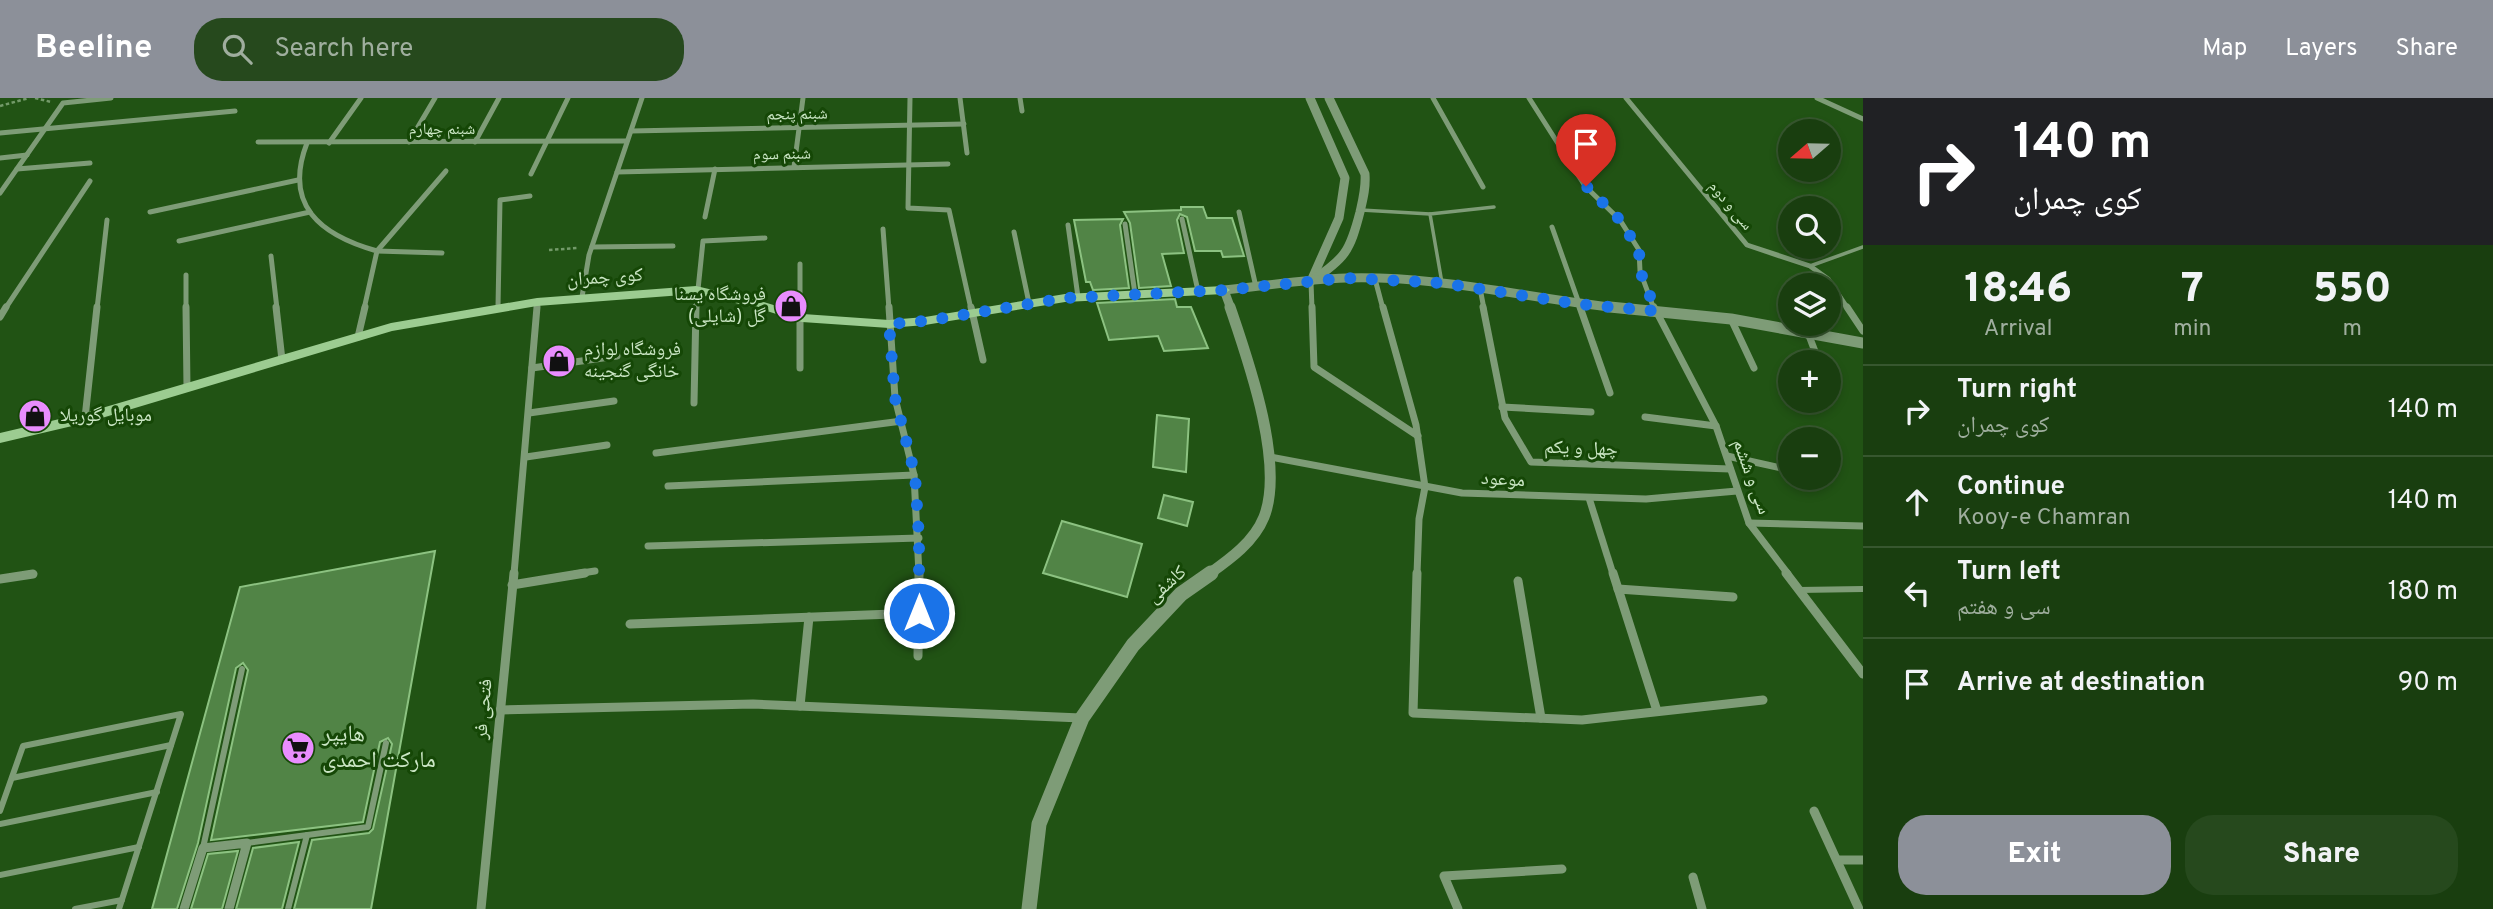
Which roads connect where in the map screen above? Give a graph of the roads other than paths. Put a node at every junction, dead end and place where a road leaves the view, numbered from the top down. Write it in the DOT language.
graph roads {
  1 [pos="111,98"];
  2 [pos="361,98"];
  3 [pos="435,98"];
  4 [pos="499,98"];
  5 [pos="568,98"];
  6 [pos="642,98"];
  7 [pos="803,98"];
  8 [pos="910,98"];
  9 [pos="960,98"];
  10 [pos="1020,98"];
  11 [pos="1310,98"];
  12 [pos="1329,98"];
  13 [pos="1433,98"];
  14 [pos="1529,98"];
  15 [pos="1626,98"];
  16 [pos="1817,98"];
  17 [pos="235,111"];
  18 [pos="1022,111"];
  19 [pos="1863,119"];
  20 [pos="964,124"];
  21 [pos="908,125"];
  22 [pos="47,127"];
  23 [pos="800,128"];
  24 [pos="631,131"];
  25 [pos="0,132"];
  26 [pos="548,141"];
  27 [pos="627,141"];
  28 [pos="258,142"];
  29 [pos="409,142"];
  30 [pos="475,142"];
  31 [pos="307,143"];
  32 [pos="328,143"];
  33 [pos="967,153"];
  34 [pos="27,155"];
  35 [pos="0,158"];
  36 [pos="90,163"];
  37 [pos="948,164"];
  38 [pos="908,165"];
  39 [pos="794,167"];
  40 [pos="17,169"];
  41 [pos="715,169"];
  42 [pos="446,171"];
  43 [pos="617,172"];
  44 [pos="531,174"];
  45 [pos="298,180"];
  46 [pos="90,181"];
  47 [pos="2,186"];
  48 [pos="1483,187"];
  49 [pos="0,193"];
  50 [pos="530,196"];
  51 [pos="1494,207"];
  52 [pos="1361,211"];
  53 [pos="150,212"];
  54 [pos="310,212"];
  55 [pos="1240,212"];
  56 [pos="1430,214"];
  57 [pos="705,217"];
  58 [pos="1182,219"];
  59 [pos="107,220"];
  60 [pos="1125,224"];
  61 [pos="1069,225"];
  62 [pos="1552,227"];
  63 [pos="883,229"];
  64 [pos="1014,232"];
  65 [pos="765,238"];
  66 [pos="1331,240"];
  67 [pos="179,241"];
  68 [pos="673,246"];
  69 [pos="1351,246"];
  70 [pos="592,247"];
  71 [pos="1863,247"];
  72 [pos="377,251"];
  73 [pos="442,253"];
  74 [pos="271,256"];
  75 [pos="800,264"];
  76 [pos="1810,266"];
  77 [pos="186,275"];
  78 [pos="1376,279"];
  79 [pos="1311,282"];
  80 [pos="1442,283"];
  81 [pos="1256,287"];
  82 [pos="1480,288"];
  83 [pos="696,290"];
  84 [pos="1224,290"];
  85 [pos="1198,291"];
  86 [pos="1135,294"];
  87 [pos="582,297"];
  88 [pos="1078,297"];
  89 [pos="537,302"];
  90 [pos="1029,303"];
  91 [pos="1577,304"];
  92 [pos="498,307"];
  93 [pos="1656,311"];
  94 [pos="971,313"];
  95 [pos="0,317"];
  96 [pos="802,318"];
  97 [pos="1731,319"];
  98 [pos="889,324"];
  99 [pos="1778,328"];
  100 [pos="1863,331"];
  101 [pos="1824,336"];
  102 [pos="358,337"];
  103 [pos="1863,343"];
  104 [pos="617,356"];
  105 [pos="282,360"];
  106 [pos="983,360"];
  107 [pos="532,368"];
  108 [pos="800,368"];
  109 [pos="1754,368"];
  110 [pos="187,388"];
  111 [pos="1610,393"];
  112 [pos="614,401"];
  113 [pos="694,403"];
  114 [pos="1502,407"];
  115 [pos="1591,412"];
  116 [pos="529,413"];
  117 [pos="1645,417"];
  118 [pos="85,418"];
  119 [pos="902,421"];
  120 [pos="1716,426"];
  121 [pos="1418,436"];
  122 [pos="0,438"];
  123 [pos="607,444"];
  124 [pos="656,453"];
  125 [pos="1727,456"];
  126 [pos="526,457"];
  127 [pos="1270,457"];
  128 [pos="1778,467"];
  129 [pos="1730,469"];
  130 [pos="915,475"];
  131 [pos="668,486"];
  132 [pos="1425,487"];
  133 [pos="1737,491"];
  134 [pos="1589,498"];
  135 [pos="1749,523"];
  136 [pos="1863,526"];
  137 [pos="919,538"];
  138 [pos="648,547"];
  139 [pos="595,571"];
  140 [pos="33,574"];
  141 [pos="0,579"];
  142 [pos="1518,582"];
  143 [pos="512,585"];
  144 [pos="1618,589"];
  145 [pos="1863,589"];
  146 [pos="1799,590"];
  147 [pos="1733,597"];
  148 [pos="919,613"];
  149 [pos="809,617"];
  150 [pos="630,624"];
  151 [pos="918,656"];
  152 [pos="242,669"];
  153 [pos="1863,674"];
  154 [pos="1763,700"];
  155 [pos="800,706"];
  156 [pos="500,710"];
  157 [pos="1657,711"];
  158 [pos="1082,718"];
  159 [pos="1541,718"];
  160 [pos="386,743"];
  161 [pos="171,745"];
  162 [pos="12,778"];
  163 [pos="156,792"];
  164 [pos="0,811"];
  165 [pos="1814,811"];
  166 [pos="0,824"];
  167 [pos="307,835"];
  168 [pos="247,843"];
  169 [pos="139,847"];
  170 [pos="203,848"];
  171 [pos="1838,860"];
  172 [pos="1863,860"];
  173 [pos="1562,869"];
  174 [pos="0,875"];
  175 [pos="1693,877"];
  176 [pos="122,900"];
  177 [pos="75,909"];
  178 [pos="119,909"];
  179 [pos="184,909"];
  180 [pos="229,909"];
  181 [pos="288,909"];
  182 [pos="481,909"];
  183 [pos="1029,909"];
  184 [pos="1458,909"];
  185 [pos="1702,909"];
  186 [pos="1858,909"];
  1 -- 22 [label="street"];
  2 -- 32 [label="street"];
  3 -- 29 [label="street"];
  4 -- 30 [label="street"];
  5 -- 26 [label="street"];
  6 -- 24 [label="street"];
  7 -- 23 [label="street"];
  8 -- 21 [label="street"];
  9 -- 20 [label="street"];
  10 -- 18 [label="street"];
  11 -- 66 [label="street"];
  12 -- 52 [label="street"];
  13 -- 48 [label="street"];
  14 -- 93 [label="street, سی و ششم"];
  15 -- 76 [label="street, سی و دوم"];
  16 -- 19 [label="street"];
  17 -- 22 [label="street"];
  20 -- 21 [label="street, شبنم پنجم"];
  20 -- 33 [label="street"];
  21 -- 23 [label="street, شبنم پنجم"];
  21 -- 38 [label="street"];
  22 -- 25 [label="street"];
  22 -- 34 [label="street"];
  23 -- 24 [label="street, شبنم پنجم"];
  23 -- 39 [label="street"];
  24 -- 27 [label="street"];
  26 -- 27 [label="street, شبنم چهارم"];
  26 -- 30 [label="street, شبنم چهارم"];
  26 -- 44 [label="street"];
  27 -- 43 [label="street"];
  28 -- 31 [label="street, شبنم چهارم"];
  29 -- 30 [label="street, شبنم چهارم"];
  29 -- 32 [label="street, شبنم چهارم"];
  31 -- 32 [label="street, شبنم چهارم"];
  31 -- 45 [label="street"];
  34 -- 35 [label="street"];
  34 -- 40 [label="street"];
  36 -- 40 [label="street"];
  37 -- 38 [label="street, شبنم سوم"];
  38 -- 39 [label="street, شبنم سوم"];
  38 -- 94 [label="street"];
  39 -- 41 [label="street, شبنم سوم"];
  40 -- 47 [label="street"];
  41 -- 43 [label="street, شبنم سوم"];
  41 -- 57 [label="street"];
  42 -- 72 [label="street"];
  43 -- 70 [label="street"];
  45 -- 53 [label="street"];
  45 -- 54 [label="street"];
  46 -- 95 [label="street"];
  47 -- 49 [label="street"];
  50 -- 92 [label="street"];
  51 -- 56 [label="lane"];
  52 -- 56 [label="lane"];
  52 -- 69 [label="street"];
  54 -- 67 [label="street"];
  54 -- 72 [label="street"];
  55 -- 81 [label="street"];
  56 -- 80 [label="lane"];
  58 -- 85 [label="street"];
  59 -- 118 [label="street"];
  60 -- 86 [label="street"];
  61 -- 88 [label="street"];
  62 -- 91 [label="street"];
  63 -- 98 [label="street"];
  64 -- 90 [label="street"];
  65 -- 83 [label="street"];
  66 -- 69 [label="street"];
  66 -- 79 [label="street"];
  68 -- 70 [label="street"];
  69 -- 79 [label="street"];
  70 -- 87 [label="street"];
  71 -- 76 [label="lane"];
  72 -- 73 [label="street"];
  72 -- 102 [label="street"];
  74 -- 105 [label="street"];
  75 -- 96 [label="street"];
  76 -- 100 [label="street, سی و دوم"];
  77 -- 110 [label="street"];
  78 -- 79 [label="street"];
  78 -- 80 [label="street"];
  78 -- 121 [label="street"];
  79 -- 81 [label="street"];
  79 -- 121 [label="street"];
  80 -- 82 [label="street"];
  81 -- 84 [label="street"];
  82 -- 91 [label="street"];
  82 -- 114 [label="street, چهل و یکم"];
  83 -- 87 [label="main road, کوی چمران"];
  83 -- 96 [label="main road, کوی چمران"];
  83 -- 113 [label="street"];
  84 -- 85 [label="main road, کوی چمران"];
  84 -- 127 [label="street, کاشفی"];
  85 -- 86 [label="main road, کوی چمران"];
  86 -- 88 [label="main road, کوی چمران"];
  87 -- 89 [label="main road, کوی چمران"];
  88 -- 90 [label="main road, کوی چمران"];
  89 -- 92 [label="main road, کوی چمران"];
  89 -- 107 [label="street, فتحی فر"];
  90 -- 94 [label="main road, کوی چمران"];
  91 -- 93 [label="street"];
  91 -- 111 [label="street"];
  92 -- 102 [label="main road, کوی چمران"];
  93 -- 97 [label="street"];
  93 -- 120 [label="street, سی و ششم"];
  94 -- 98 [label="main road, کوی چمران"];
  94 -- 106 [label="street"];
  96 -- 98 [label="main road, کوی چمران"];
  96 -- 108 [label="street"];
  97 -- 99 [label="street"];
  97 -- 109 [label="street"];
  98 -- 119 [label="street"];
  101 -- 103 [label="street"];
  102 -- 105 [label="main road, کوی چمران"];
  104 -- 107 [label="street"];
  105 -- 110 [label="main road, کوی چمران"];
  107 -- 116 [label="street, فتحی فر"];
  110 -- 118 [label="main road, کوی چمران"];
  112 -- 116 [label="street"];
  114 -- 115 [label="street"];
  114 -- 129 [label="street, چهل و یکم"];
  116 -- 126 [label="street, فتحی فر"];
  117 -- 120 [label="street"];
  118 -- 122 [label="main road, کوی چمران"];
  119 -- 124 [label="street"];
  119 -- 130 [label="street"];
  120 -- 125 [label="street, سی و ششم"];
  121 -- 132 [label="street"];
  123 -- 126 [label="street"];
  125 -- 128 [label="street"];
  125 -- 129 [label="street, سی و ششم"];
  126 -- 143 [label="street, فتحی فر"];
  127 -- 132 [label="street, موعود"];
  127 -- 158 [label="street, کاشفی"];
  129 -- 133 [label="street, سی و ششم"];
  130 -- 131 [label="street"];
  130 -- 137 [label="street"];
  132 -- 134 [label="street, موعود"];
  132 -- 159 [label="street"];
  133 -- 134 [label="street, موعود"];
  133 -- 135 [label="street, سی و ششم"];
  134 -- 144 [label="street"];
  135 -- 136 [label="street"];
  135 -- 146 [label="street, سی و ششم"];
  137 -- 138 [label="street"];
  137 -- 148 [label="street"];
  139 -- 143 [label="street"];
  140 -- 141 [label="street"];
  142 -- 159 [label="street"];
  143 -- 156 [label="street, فتحی فر"];
  144 -- 147 [label="street"];
  144 -- 157 [label="street"];
  145 -- 146 [label="lane"];
  146 -- 153 [label="street, سی و ششم"];
  148 -- 149 [label="street"];
  148 -- 151 [label="street"];
  149 -- 150 [label="street"];
  149 -- 155 [label="street"];
  152 -- 170 [label="lane"];
  154 -- 157 [label="street"];
  155 -- 156 [label="street"];
  155 -- 158 [label="street"];
  156 -- 182 [label="street, فتحی فر"];
  157 -- 159 [label="street"];
  158 -- 183 [label="street, کاشفی"];
  160 -- 167 [label="lane"];
  161 -- 162 [label="lane"];
  161 -- 162 [label="lane"];
  161 -- 163 [label="lane"];
  162 -- 164 [label="lane"];
  163 -- 166 [label="lane"];
  163 -- 169 [label="lane"];
  165 -- 171 [label="street"];
  167 -- 168 [label="lane"];
  167 -- 181 [label="lane"];
  168 -- 170 [label="street"];
  168 -- 180 [label="street"];
  169 -- 174 [label="lane"];
  169 -- 176 [label="lane"];
  170 -- 179 [label="street"];
  171 -- 172 [label="street"];
  171 -- 186 [label="street"];
  173 -- 184 [label="street"];
  175 -- 185 [label="street"];
  176 -- 177 [label="lane"];
  176 -- 178 [label="lane"];
}
